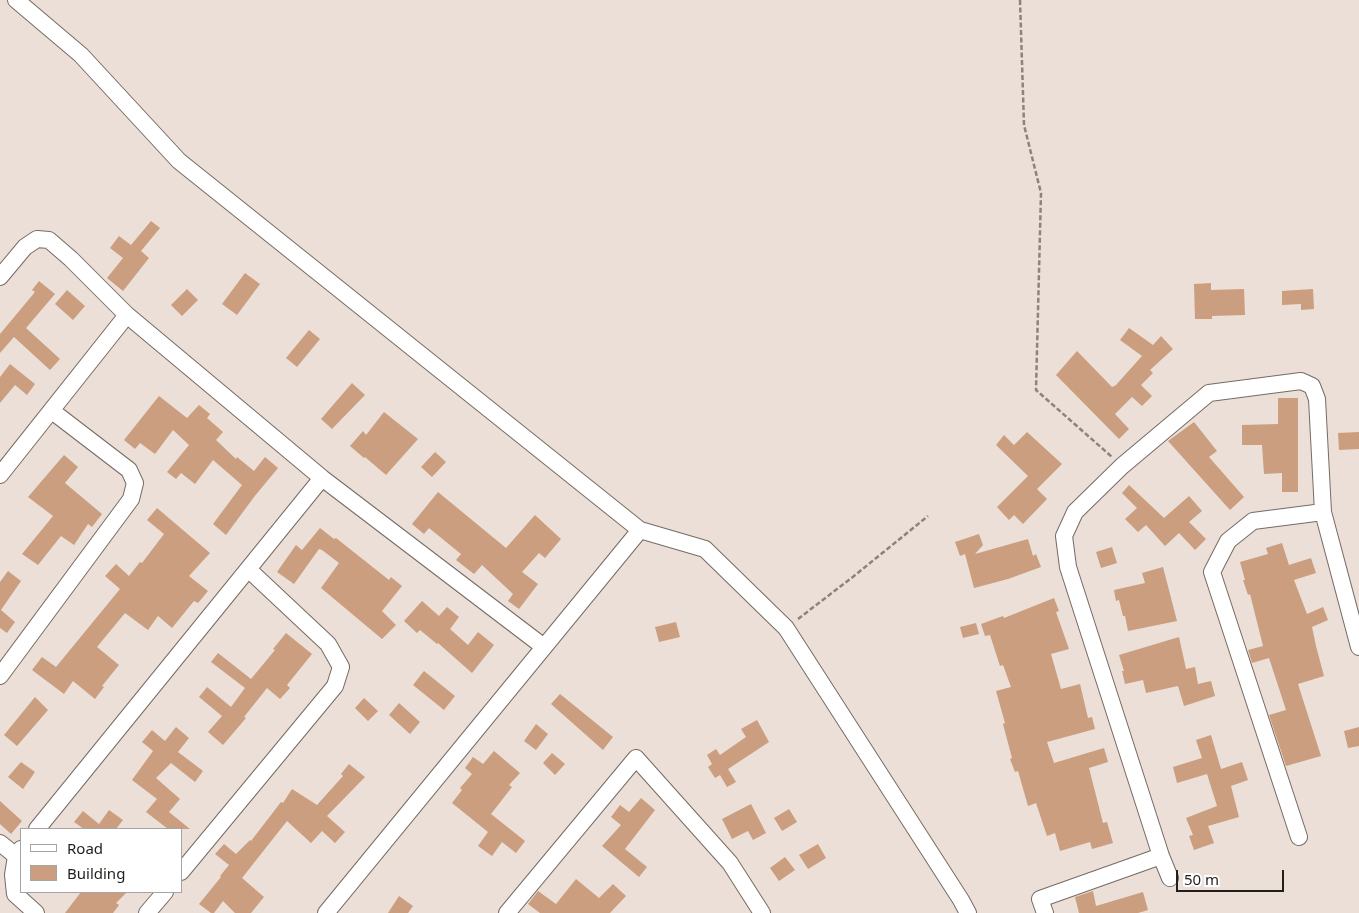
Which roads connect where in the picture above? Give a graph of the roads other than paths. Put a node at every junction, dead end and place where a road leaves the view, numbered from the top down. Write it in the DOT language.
graph roads {
  1 [pos="16,0"];
  2 [pos="0,277"];
  3 [pos="126,315"];
  4 [pos="52,411"];
  5 [pos="0,475"];
  6 [pos="322,478"];
  7 [pos="1323,512"];
  8 [pos="640,530"];
  9 [pos="248,569"];
  10 [pos="544,647"];
  11 [pos="1359,647"];
  12 [pos="0,676"];
  13 [pos="39,828"];
  14 [pos="1299,837"];
  15 [pos="0,843"];
  16 [pos="19,852"];
  17 [pos="1161,856"];
  18 [pos="182,871"];
  19 [pos="1170,878"];
  20 [pos="164,893"];
  21 [pos="36,913"];
  22 [pos="147,913"];
  23 [pos="326,913"];
  24 [pos="508,913"];
  25 [pos="762,913"];
  26 [pos="968,913"];
  27 [pos="1045,913"];
  1 -- 8 [label="street"];
  2 -- 3 [label="street"];
  3 -- 4 [label="street"];
  3 -- 6 [label="street"];
  4 -- 5 [label="street"];
  4 -- 12 [label="street"];
  6 -- 9 [label="street"];
  6 -- 10 [label="street"];
  7 -- 11 [label="street"];
  7 -- 14 [label="street"];
  7 -- 17 [label="street"];
  8 -- 10 [label="street"];
  8 -- 26 [label="street"];
  9 -- 13 [label="street"];
  9 -- 18 [label="street"];
  10 -- 23 [label="street"];
  15 -- 16 [label="street"];
  16 -- 21 [label="street"];
  17 -- 19 [label="street"];
  17 -- 27 [label="street"];
  20 -- 22 [label="street"];
  24 -- 25 [label="street"];
}
